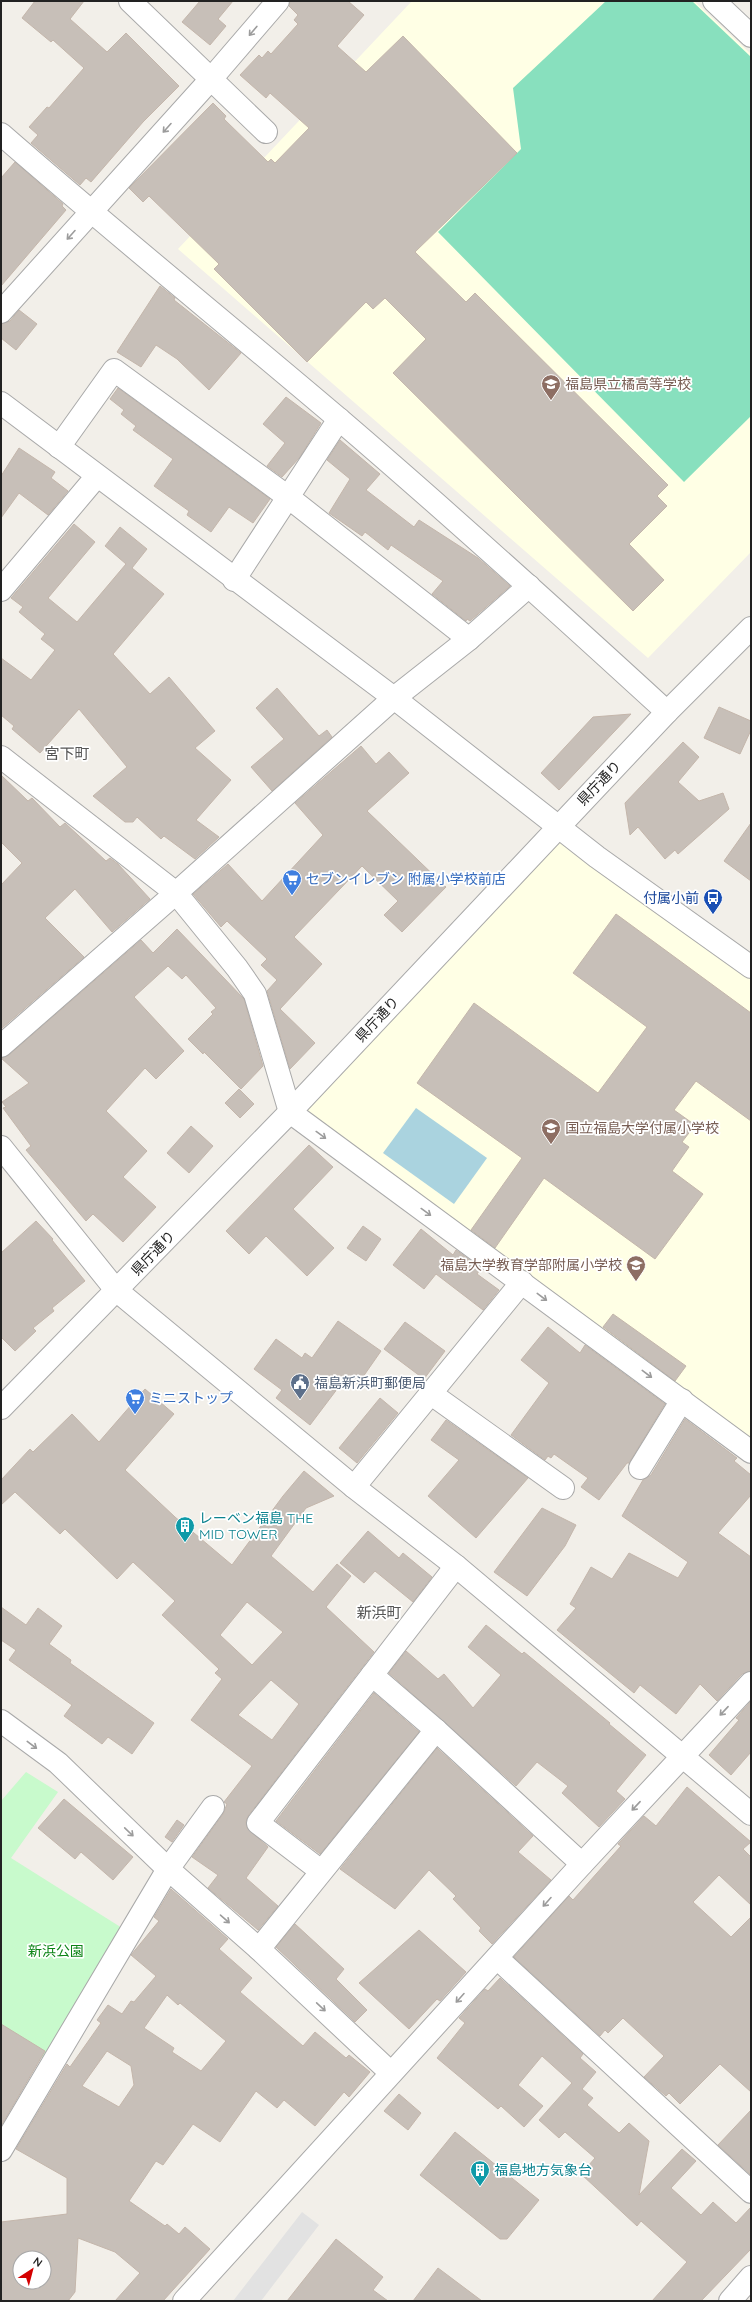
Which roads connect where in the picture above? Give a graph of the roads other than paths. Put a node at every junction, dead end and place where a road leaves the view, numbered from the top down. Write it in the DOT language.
graph roads {
  1 [pos="278,1"];
  2 [pos="714,1"];
  3 [pos="136,3"];
  4 [pos="751,36"];
  5 [pos="211,79"];
  6 [pos="266,132"];
  7 [pos="1,134"];
  8 [pos="91,213"];
  9 [pos="1,312"];
  10 [pos="1,403"];
  11 [pos="339,419"];
  12 [pos="59,447"];
  13 [pos="97,476"];
  14 [pos="288,497"];
  15 [pos="234,580"];
  16 [pos="530,586"];
  17 [pos="1,590"];
  18 [pos="751,628"];
  19 [pos="469,639"];
  20 [pos="394,698"];
  21 [pos="667,712"];
  22 [pos="1,757"];
  23 [pos="559,825"];
  24 [pos="176,893"];
  25 [pos="751,967"];
  26 [pos="1,1046"];
  27 [pos="290,1112"];
  28 [pos="1,1147"];
  29 [pos="522,1282"];
  30 [pos="116,1290"];
  31 [pos="430,1393"];
  32 [pos="682,1400"];
  33 [pos="1,1408"];
  34 [pos="751,1452"];
  35 [pos="640,1468"];
  36 [pos="354,1487"];
  37 [pos="563,1488"];
  38 [pos="456,1566"];
  39 [pos="372,1675"];
  40 [pos="751,1683"];
  41 [pos="1,1721"];
  42 [pos="436,1730"];
  43 [pos="682,1757"];
  44 [pos="213,1807"];
  45 [pos="751,1814"];
  46 [pos="582,1864"];
  47 [pos="168,1869"];
  48 [pos="321,1871"];
  49 [pos="259,1949"];
  50 [pos="497,1958"];
  51 [pos="391,2073"];
  52 [pos="1,2150"];
  53 [pos="751,2192"];
  54 [pos="751,2277"];
  55 [pos="184,2301"];
  56 [pos="730,2301"];
  1 -- 5 [label="street, one-way"];
  2 -- 4 [label="street"];
  3 -- 5 [label="street"];
  5 -- 6 [label="street"];
  5 -- 8 [label="street, one-way"];
  7 -- 8 [label="street"];
  8 -- 9 [label="street, one-way"];
  8 -- 11 [label="street"];
  10 -- 12 [label="street"];
  11 -- 14 [label="street"];
  11 -- 16 [label="street"];
  12 -- 13 [label="street"];
  12 -- 14 [label="street"];
  13 -- 15 [label="street"];
  13 -- 17 [label="street"];
  14 -- 15 [label="street"];
  14 -- 19 [label="street"];
  15 -- 20 [label="street"];
  16 -- 19 [label="street"];
  16 -- 21 [label="street"];
  18 -- 21 [label="street, 県庁通り"];
  19 -- 20 [label="street"];
  20 -- 23 [label="street"];
  20 -- 24 [label="street"];
  21 -- 23 [label="street, 県庁通り"];
  22 -- 24 [label="street"];
  23 -- 25 [label="street"];
  23 -- 27 [label="street, 県庁通り"];
  24 -- 26 [label="street"];
  24 -- 27 [label="street"];
  27 -- 29 [label="street, one-way"];
  27 -- 30 [label="street, 県庁通り"];
  28 -- 30 [label="street"];
  29 -- 31 [label="street"];
  29 -- 32 [label="street, one-way"];
  30 -- 33 [label="street, 県庁通り"];
  30 -- 36 [label="street"];
  31 -- 36 [label="street"];
  31 -- 37 [label="street"];
  32 -- 34 [label="street"];
  32 -- 35 [label="street"];
  36 -- 38 [label="street"];
  38 -- 39 [label="street"];
  38 -- 43 [label="street"];
  39 -- 42 [label="street"];
  39 -- 48 [label="street"];
  40 -- 43 [label="street, one-way"];
  41 -- 47 [label="street, one-way"];
  42 -- 46 [label="street"];
  42 -- 48 [label="street"];
  43 -- 45 [label="street"];
  43 -- 46 [label="street, one-way"];
  44 -- 47 [label="street"];
  46 -- 50 [label="street, one-way"];
  47 -- 49 [label="street, one-way"];
  47 -- 52 [label="street"];
  48 -- 49 [label="street"];
  49 -- 51 [label="street, one-way"];
  50 -- 51 [label="street, one-way"];
  50 -- 53 [label="street"];
  51 -- 55 [label="street"];
  54 -- 56 [label="street"];
}
